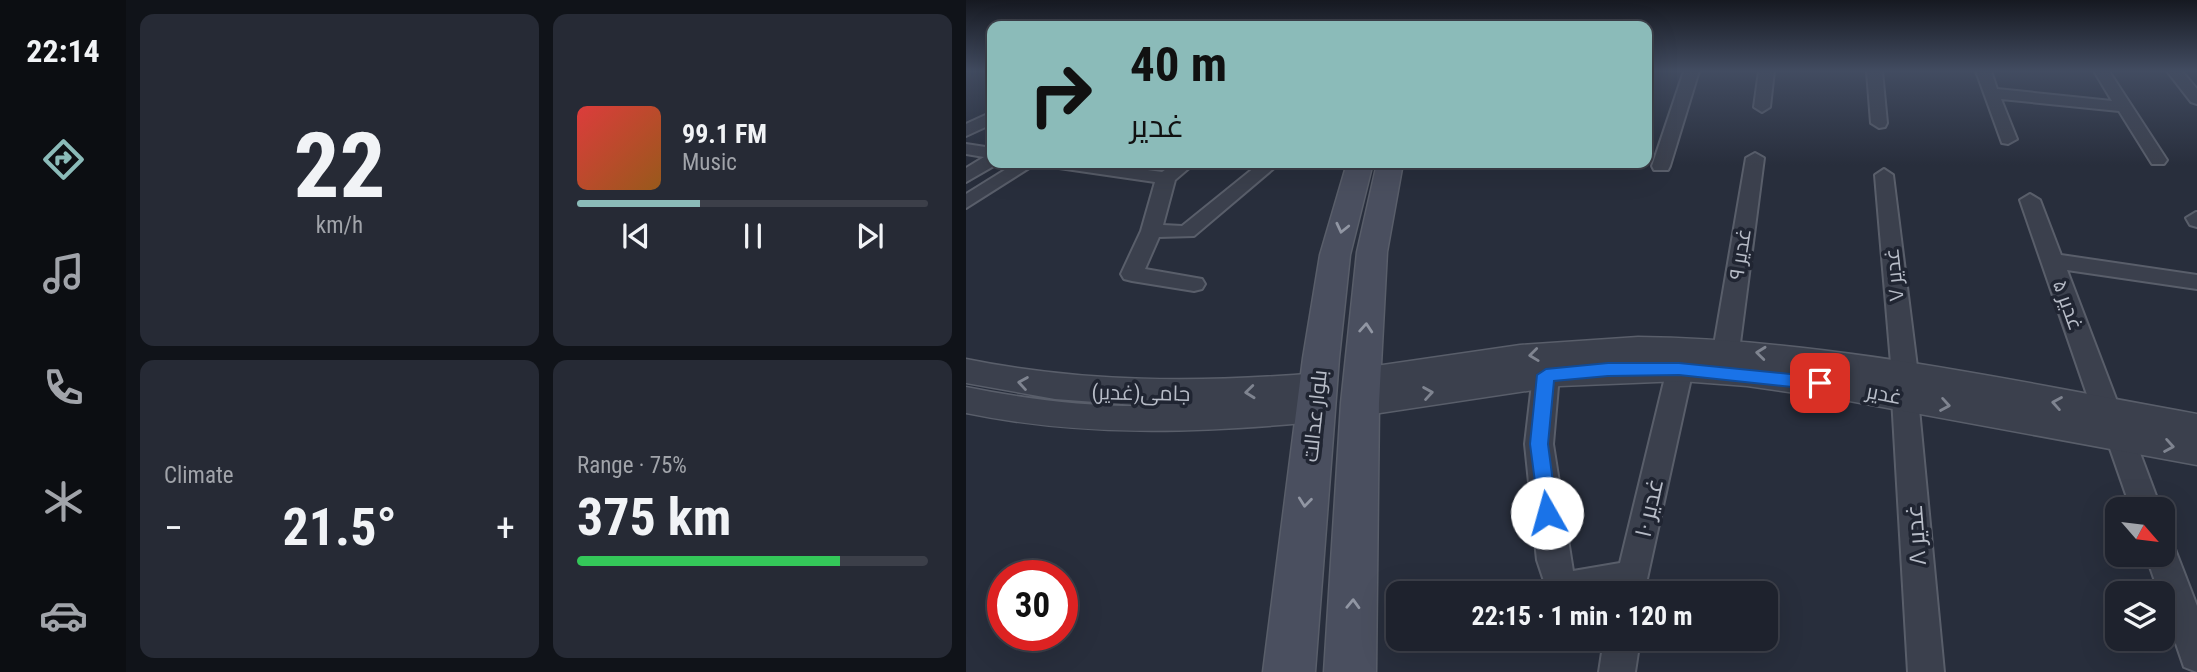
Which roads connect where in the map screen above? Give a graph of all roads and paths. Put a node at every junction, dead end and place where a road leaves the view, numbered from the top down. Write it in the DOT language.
graph roads {
  1 [pos="1682,102"];
  2 [pos="1763,102"];
  3 [pos="1877,102"];
  4 [pos="1994,102"];
  5 [pos="2080,102"];
  6 [pos="2121,102"];
  7 [pos="1762,107"];
  8 [pos="2124,107"];
  9 [pos="987,120"];
  10 [pos="1879,123"];
  11 [pos="966,131"];
  12 [pos="2008,139"];
  13 [pos="966,149"];
  14 [pos="987,152"];
  15 [pos="1755,158"];
  16 [pos="2158,160"];
  17 [pos="987,163"];
  18 [pos="1661,166"];
  19 [pos="1019,168"];
  20 [pos="1107,168"];
  21 [pos="1179,168"];
  22 [pos="1265,168"];
  23 [pos="1359,168"];
  24 [pos="1389,168"];
  25 [pos="1884,175"];
  26 [pos="966,176"];
  27 [pos="1166,178"];
  28 [pos="2030,200"];
  29 [pos="966,202"];
  30 [pos="1151,231"];
  31 [pos="2052,261"];
  32 [pos="2197,282"];
  33 [pos="1194,284"];
  34 [pos="1726,351"];
  35 [pos="1679,369"];
  36 [pos="966,371"];
  37 [pos="1546,375"];
  38 [pos="1905,387"];
  39 [pos="1361,391"];
  40 [pos="1316,397"];
  41 [pos="966,400"];
  42 [pos="2113,424"];
  43 [pos="2197,428"];
  44 [pos="2197,451"];
  45 [pos="2141,497"];
  46 [pos="2166,567"];
  47 [pos="1560,581"];
  48 [pos="1633,581"];
  49 [pos="1620,651"];
  50 [pos="2197,654"];
  51 [pos="1289,672"];
  52 [pos="1350,672"];
  53 [pos="1617,672"];
  54 [pos="1926,672"];
  1 -- 18 [label="street"];
  2 -- 7 [label="street"];
  3 -- 10 [label="street"];
  4 -- 12 [label="street"];
  5 -- 8 [label="street"];
  6 -- 8 [label="street"];
  8 -- 16 [label="street"];
  9 -- 11 [label="street"];
  13 -- 14 [label="street"];
  15 -- 34 [label="street, غدیر ۹"];
  17 -- 26 [label="street"];
  19 -- 29 [label="street"];
  20 -- 27 [label="street"];
  21 -- 27 [label="street"];
  22 -- 30 [label="street"];
  23 -- 40 [label="main road, بلوار عدالت, one-way"];
  39 -- 24 [label="main road, بلوار عدالت, one-way"];
  25 -- 38 [label="street, غدیر ۷"];
  27 -- 30 [label="street"];
  28 -- 31 [label="street, غدیر ۵"];
  30 -- 33 [label="street"];
  31 -- 32 [label="street"];
  31 -- 42 [label="street, غدیر ۵"];
  38 -- 34 [label="street, غدیر, one-way"];
  34 -- 39 [label="street, غدیر, one-way"];
  35 -- 37 [label="street, غدیر"];
  35 -- 38 [label="street, غدیر"];
  35 -- 48 [label="street, غدیر ۱۰"];
  40 -- 36 [label="street, جامی(غدیر), one-way"];
  39 -- 37 [label="street, غدیر, one-way"];
  37 -- 47 [label="street, غدیر ۱۰"];
  38 -- 42 [label="street, غدیر"];
  38 -- 54 [label="street, غدیر ۸"];
  39 -- 40 [label="main road"];
  52 -- 39 [label="main road, بلوار عدالت, one-way"];
  40 -- 41 [label="street, جامی(غدیر)"];
  40 -- 51 [label="main road, بلوار عدالت, one-way"];
  42 -- 43 [label="street, غدیر"];
  42 -- 44 [label="street, غدیر, one-way"];
  42 -- 45 [label="street, غدیر ۵"];
  46 -- 50 [label="street"];
  49 -- 53 [label="street"];
}
